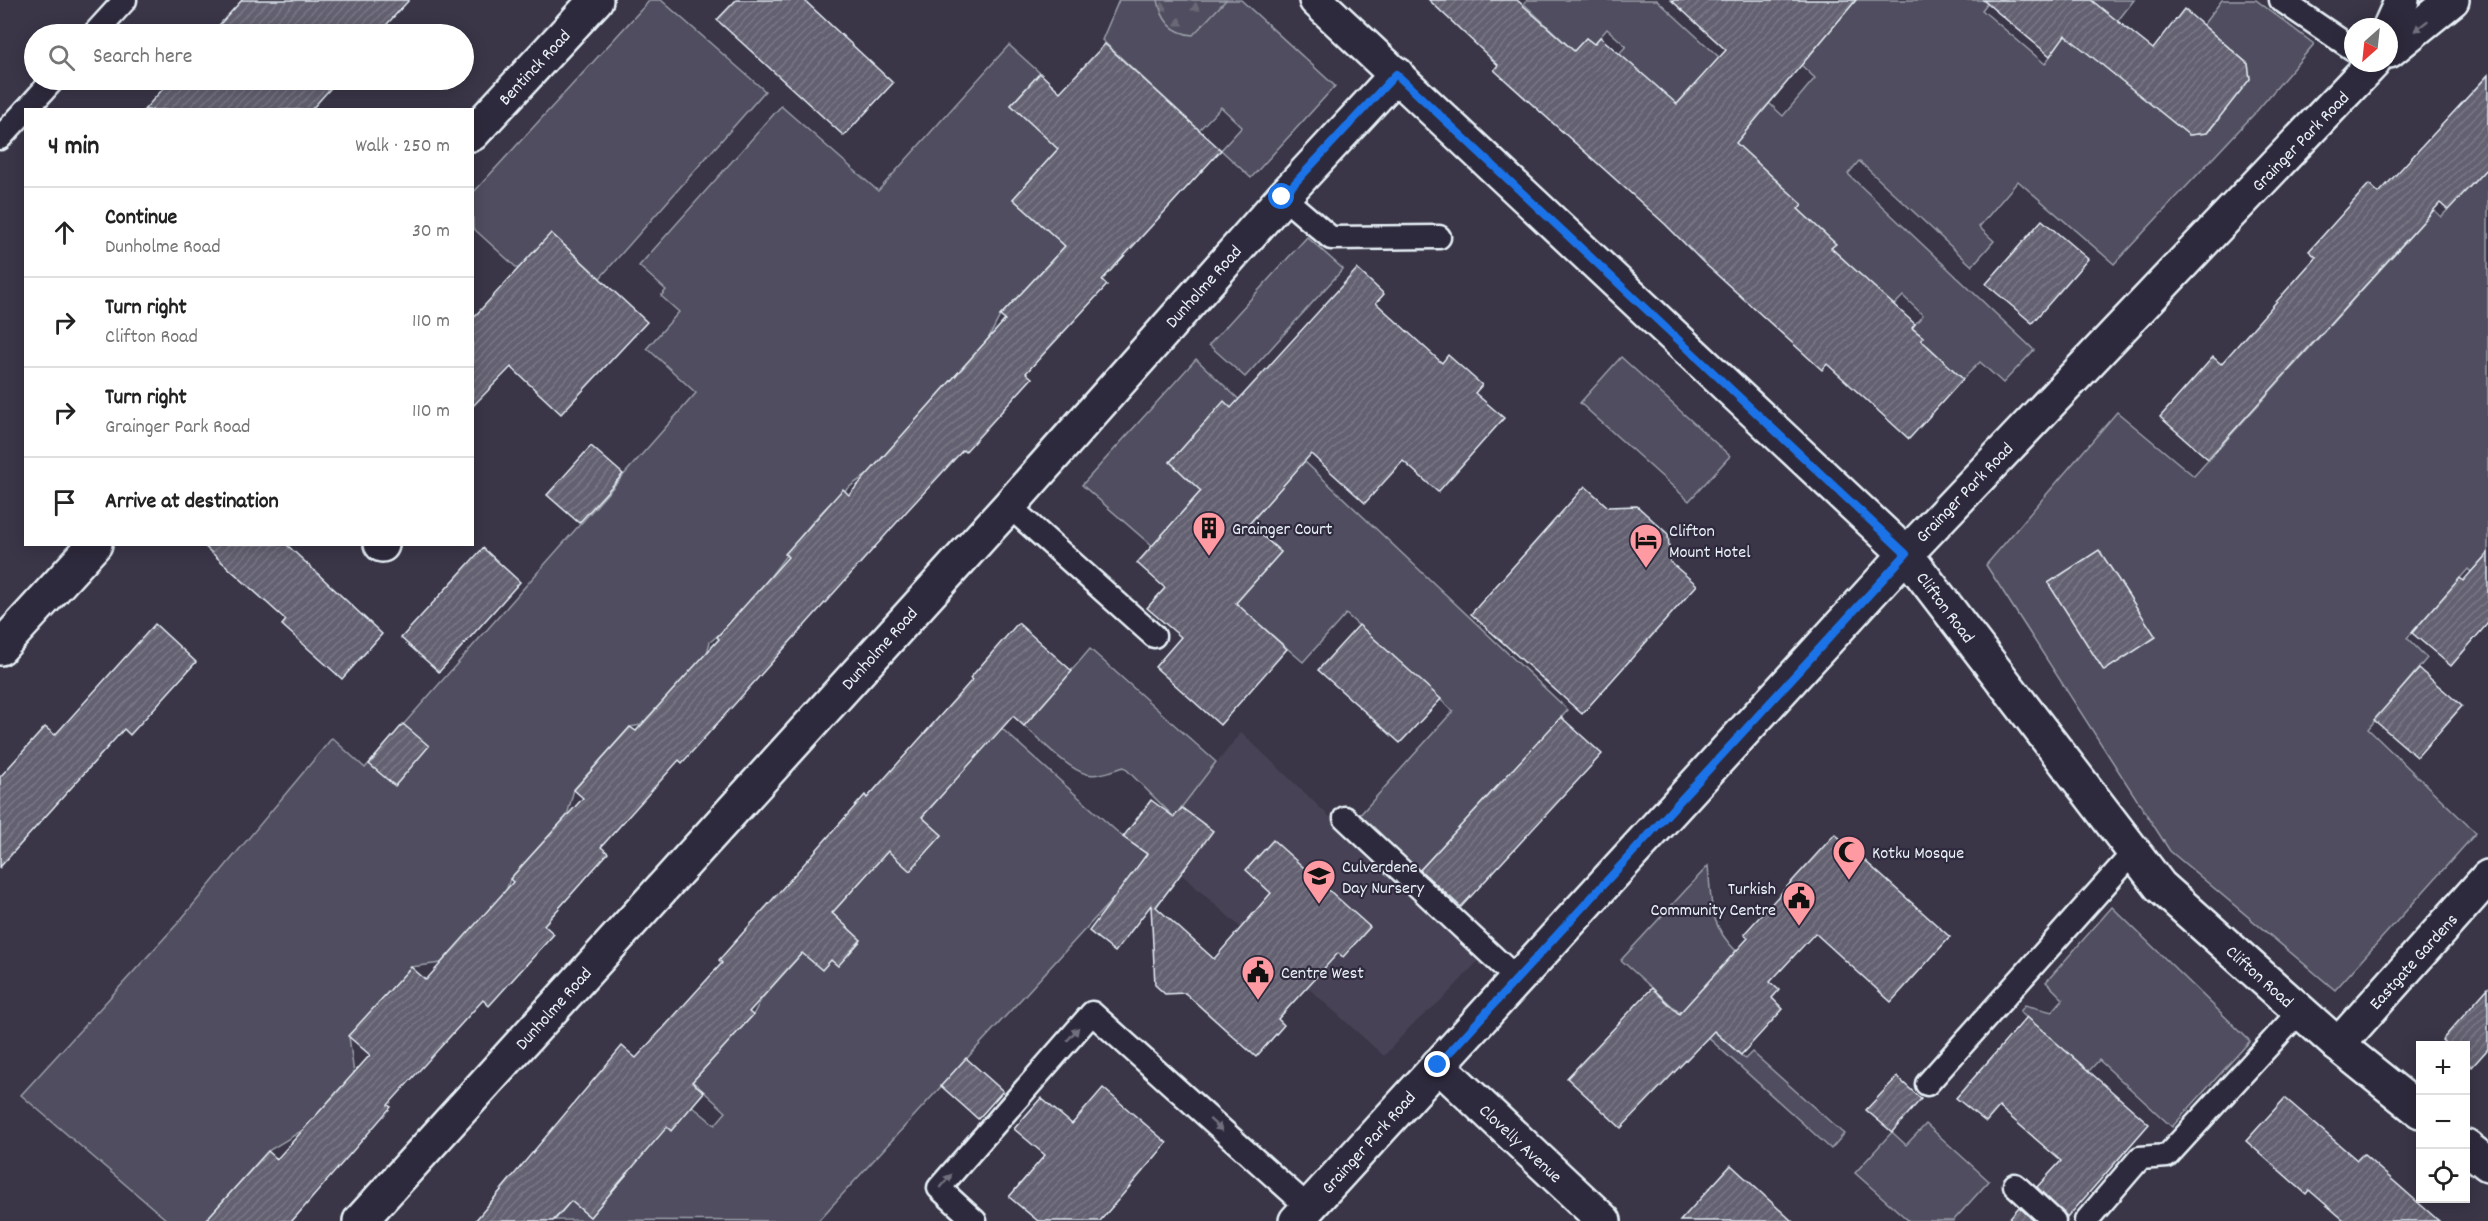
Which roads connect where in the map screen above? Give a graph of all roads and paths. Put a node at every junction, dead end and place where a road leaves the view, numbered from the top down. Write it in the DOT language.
graph roads {
  1 [pos="125,0"];
  2 [pos="596,0"];
  3 [pos="1316,0"];
  4 [pos="2281,0"];
  5 [pos="2402,0"];
  6 [pos="2452,0"];
  7 [pos="2394,18"];
  8 [pos="103,24"];
  9 [pos="2344,43"];
  10 [pos="2398,44"];
  11 [pos="2364,72"];
  12 [pos="1396,74"];
  13 [pos="44,90"];
  14 [pos="28,108"];
  15 [pos="24,112"];
  16 [pos="474,132"];
  17 [pos="0,138"];
  18 [pos="1282,197"];
  19 [pos="1439,237"];
  20 [pos="1009,506"];
  21 [pos="93,546"];
  22 [pos="1906,554"];
  23 [pos="1154,636"];
  24 [pos="2,643"];
  25 [pos="1345,818"];
  26 [pos="2134,852"];
  27 [pos="2488,877"];
  28 [pos="1516,979"];
  29 [pos="2300,1011"];
  30 [pos="2338,1045"];
  31 [pos="1438,1065"];
  32 [pos="1927,1084"];
  33 [pos="2416,1107"];
  34 [pos="2469,1149"];
  35 [pos="2488,1164"];
  36 [pos="2015,1185"];
  37 [pos="1302,1214"];
  38 [pos="360,1221"];
  39 [pos="975,1221"];
  40 [pos="1604,1221"];
  41 [pos="2054,1221"];
  42 [pos="2086,1221"];
  1 -- 8 [label="lane"];
  2 -- 16 [label="street, Bentinck Road"];
  3 -- 12 [label="street, Clifton Road"];
  4 -- 9 [label="lane"];
  5 -- 7 [label="street"];
  6 -- 10 [label="street, one-way"];
  11 -- 22 [label="street, Grainger Park Road"];
  12 -- 18 [label="street, Dunholme Road"];
  12 -- 22 [label="street, Clifton Road"];
  13 -- 14 [label="lane"];
  15 -- 17 [label="lane"];
  18 -- 19 [label="lane"];
  18 -- 20 [label="street, Dunholme Road"];
  20 -- 23 [label="lane"];
  20 -- 38 [label="street, Dunholme Road"];
  21 -- 24 [label="street"];
  22 -- 26 [label="street, Clifton Road"];
  22 -- 28 [label="street, Grainger Park Road"];
  25 -- 28 [label="lane"];
  26 -- 29 [label="street, Clifton Road"];
  26 -- 32 [label="lane"];
  27 -- 30 [label="street, Eastgate Gardens"];
  28 -- 31 [label="street, Grainger Park Road"];
  29 -- 30 [label="street, Clifton Road"];
  29 -- 42 [label="lane"];
  30 -- 33 [label="street, Clifton Road"];
  31 -- 37 [label="street, Grainger Park Road"];
  31 -- 40 [label="street, Clovelly Avenue"];
  34 -- 35 [label="street"];
  36 -- 41 [label="lane"];
  39 -- 37 [label="lane, one-way"];
}
